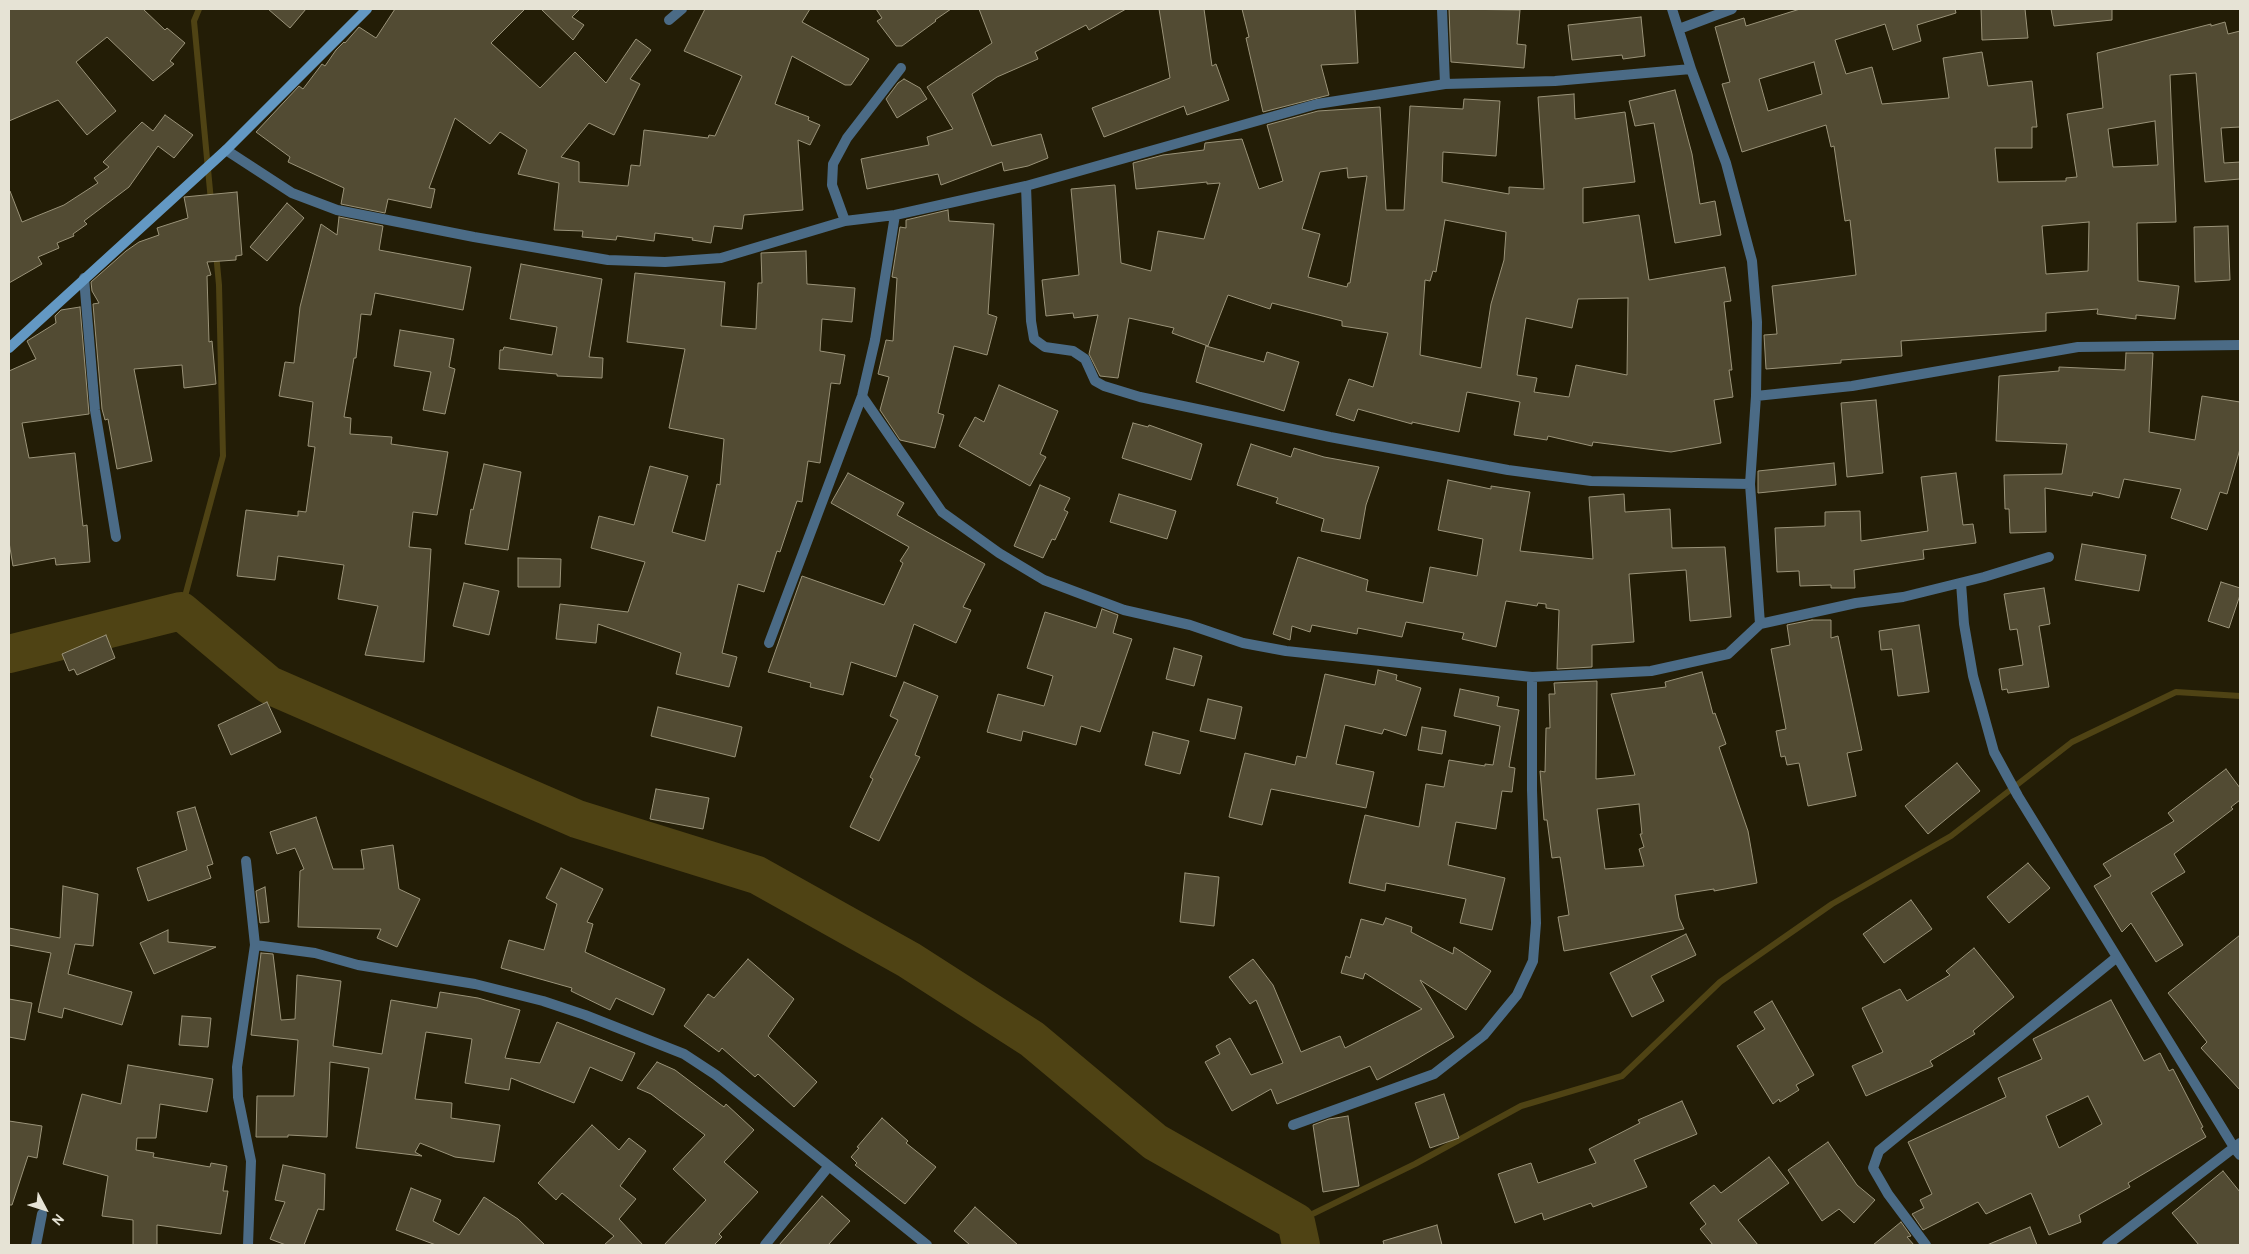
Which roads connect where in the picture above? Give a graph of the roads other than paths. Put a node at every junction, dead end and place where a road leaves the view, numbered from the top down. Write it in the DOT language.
graph roads {
  1 [pos="367,9"];
  2 [pos="682,9"];
  3 [pos="1442,9"];
  4 [pos="1672,9"];
  5 [pos="1732,9"];
  6 [pos="669,20"];
  7 [pos="1680,29"];
  8 [pos="901,68"];
  9 [pos="1691,69"];
  10 [pos="1445,84"];
  11 [pos="221,154"];
  12 [pos="1026,186"];
  13 [pos="895,215"];
  14 [pos="845,221"];
  15 [pos="84,278"];
  16 [pos="2240,345"];
  17 [pos="9,348"];
  18 [pos="862,396"];
  19 [pos="1756,396"];
  20 [pos="1750,484"];
  21 [pos="116,537"];
  22 [pos="2049,557"];
  23 [pos="1961,583"];
  24 [pos="1760,624"];
  25 [pos="769,643"];
  26 [pos="1532,678"];
  27 [pos="246,861"];
  28 [pos="255,945"];
  29 [pos="2117,957"];
  30 [pos="1293,1124"];
  31 [pos="2238,1149"];
  32 [pos="829,1166"];
  33 [pos="42,1214"];
  34 [pos="36,1245"];
  35 [pos="248,1245"];
  36 [pos="765,1245"];
  37 [pos="927,1245"];
  38 [pos="1926,1245"];
  39 [pos="2108,1245"];
  1 -- 11 [label="main road"];
  2 -- 6 [label="street"];
  3 -- 10 [label="street"];
  4 -- 7 [label="street"];
  5 -- 7 [label="street"];
  7 -- 9 [label="street"];
  8 -- 14 [label="street"];
  9 -- 10 [label="street"];
  9 -- 19 [label="street"];
  10 -- 12 [label="street"];
  11 -- 14 [label="street"];
  11 -- 15 [label="main road"];
  12 -- 13 [label="street"];
  12 -- 20 [label="street"];
  13 -- 14 [label="street"];
  13 -- 18 [label="street"];
  15 -- 17 [label="main road"];
  15 -- 21 [label="street"];
  16 -- 19 [label="street"];
  18 -- 25 [label="street"];
  18 -- 26 [label="street"];
  19 -- 20 [label="street"];
  20 -- 24 [label="street"];
  22 -- 23 [label="street"];
  23 -- 24 [label="street"];
  23 -- 29 [label="street"];
  24 -- 26 [label="street"];
  26 -- 30 [label="street"];
  27 -- 28 [label="street"];
  28 -- 32 [label="street"];
  28 -- 35 [label="street"];
  29 -- 31 [label="street"];
  29 -- 38 [label="street"];
  31 -- 39 [label="street"];
  32 -- 36 [label="street"];
  32 -- 37 [label="street"];
  33 -- 34 [label="street"];
}
